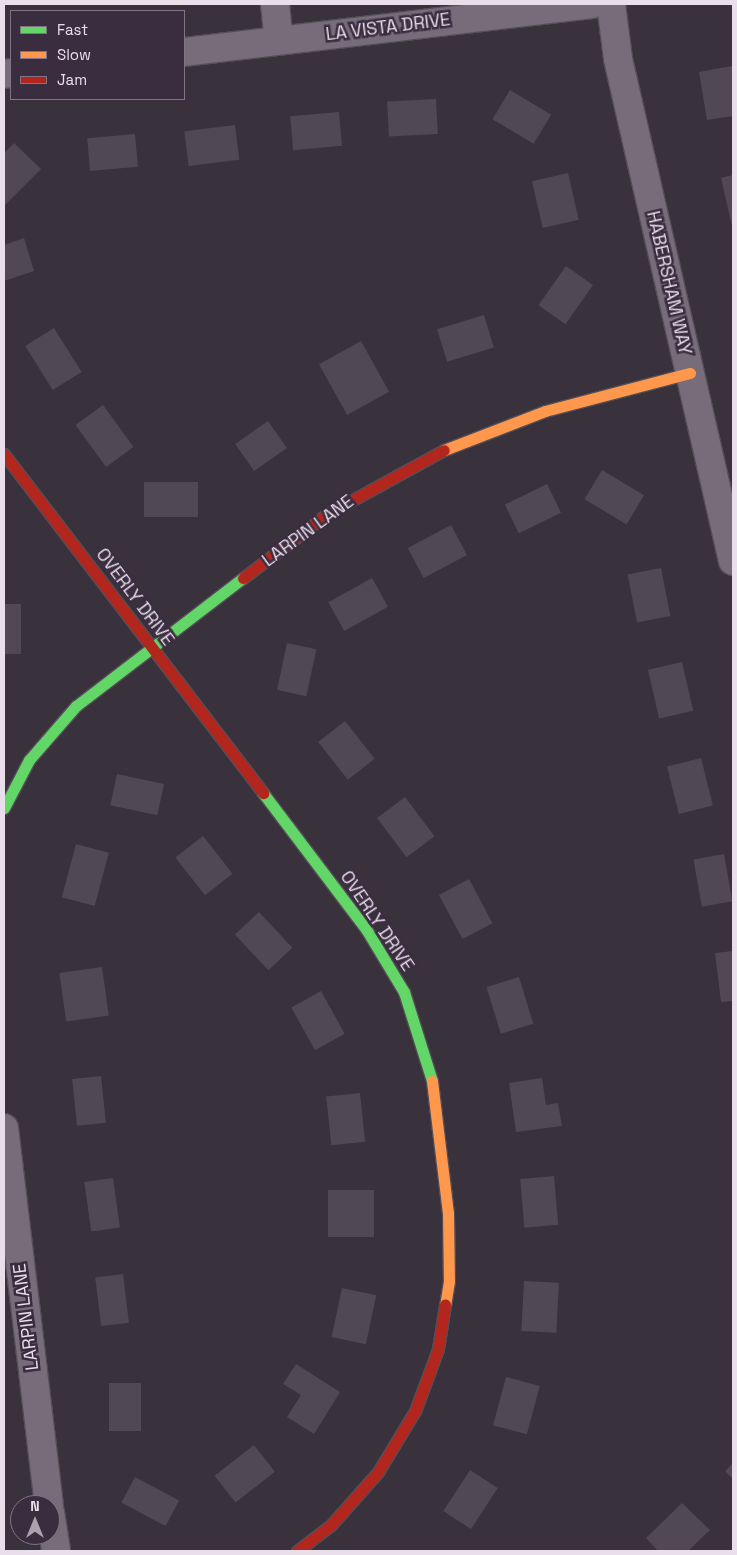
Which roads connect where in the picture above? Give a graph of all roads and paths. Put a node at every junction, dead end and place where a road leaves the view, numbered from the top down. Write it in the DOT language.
graph roads {
  1 [pos="275,4"];
  2 [pos="592,4"];
  3 [pos="611,4"];
  4 [pos="280,40"];
  5 [pos="185,52"];
  6 [pos="690,373"];
  7 [pos="4,454"];
  8 [pos="733,561"];
  9 [pos="152,648"];
  10 [pos="4,808"];
  11 [pos="4,1128"];
  12 [pos="48,1495"];
  13 [pos="297,1551"];
  1 -- 4 [label="street"];
  2 -- 4 [label="street, LA VISTA DRIVE"];
  3 -- 6 [label="street, HABERSHAM WAY"];
  4 -- 5 [label="street, LA VISTA DRIVE"];
  6 -- 8 [label="street, HABERSHAM WAY"];
  6 -- 9 [label="street, LARPIN LANE"];
  7 -- 9 [label="street, OVERLY DRIVE"];
  9 -- 10 [label="street, LARPIN LANE"];
  9 -- 13 [label="street, OVERLY DRIVE"];
  11 -- 12 [label="street, LARPIN LANE"];
}
